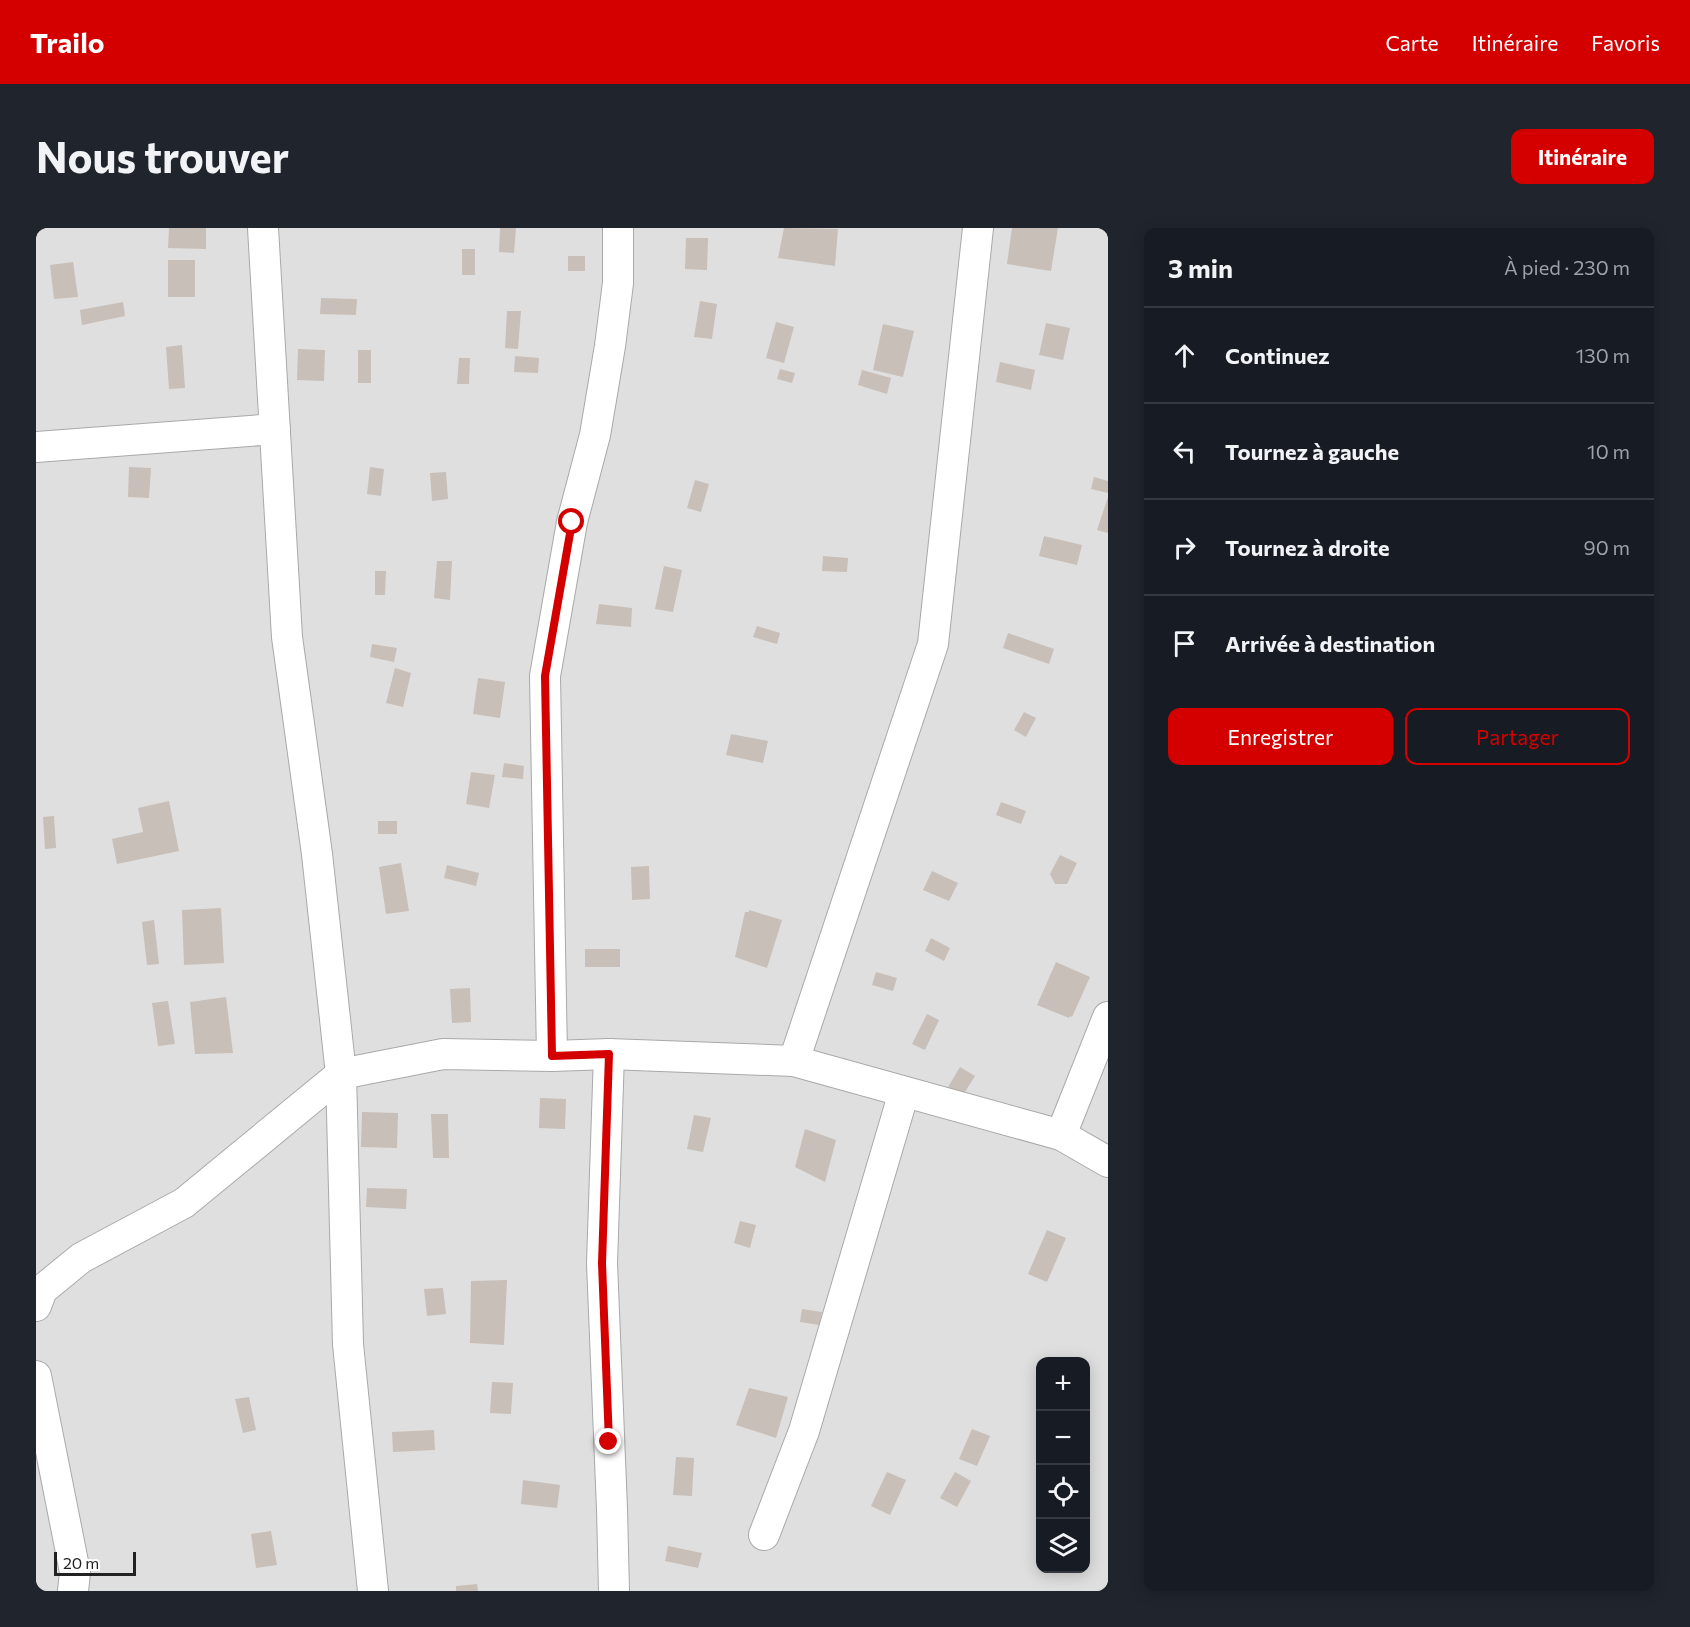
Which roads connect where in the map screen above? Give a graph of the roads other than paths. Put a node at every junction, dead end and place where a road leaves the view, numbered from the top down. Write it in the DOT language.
graph roads {
  1 [pos="263,228"];
  2 [pos="618,228"];
  3 [pos="978,228"];
  4 [pos="275,429"];
  5 [pos="36,447"];
  6 [pos="1108,1017"];
  7 [pos="609,1054"];
  8 [pos="552,1056"];
  9 [pos="794,1061"];
  10 [pos="341,1074"];
  11 [pos="904,1092"];
  12 [pos="1061,1135"];
  13 [pos="1108,1162"];
  14 [pos="36,1306"];
  15 [pos="36,1376"];
  16 [pos="764,1535"];
  17 [pos="73,1591"];
  18 [pos="373,1591"];
  19 [pos="614,1591"];
  1 -- 4 [label="street"];
  2 -- 8 [label="street"];
  3 -- 9 [label="street"];
  4 -- 5 [label="street"];
  4 -- 10 [label="street"];
  6 -- 12 [label="street"];
  7 -- 8 [label="street"];
  7 -- 9 [label="street"];
  7 -- 19 [label="street"];
  8 -- 10 [label="street"];
  9 -- 11 [label="street"];
  10 -- 14 [label="street"];
  10 -- 18 [label="street"];
  11 -- 12 [label="street"];
  11 -- 16 [label="street"];
  12 -- 13 [label="street"];
  15 -- 17 [label="street"];
}
